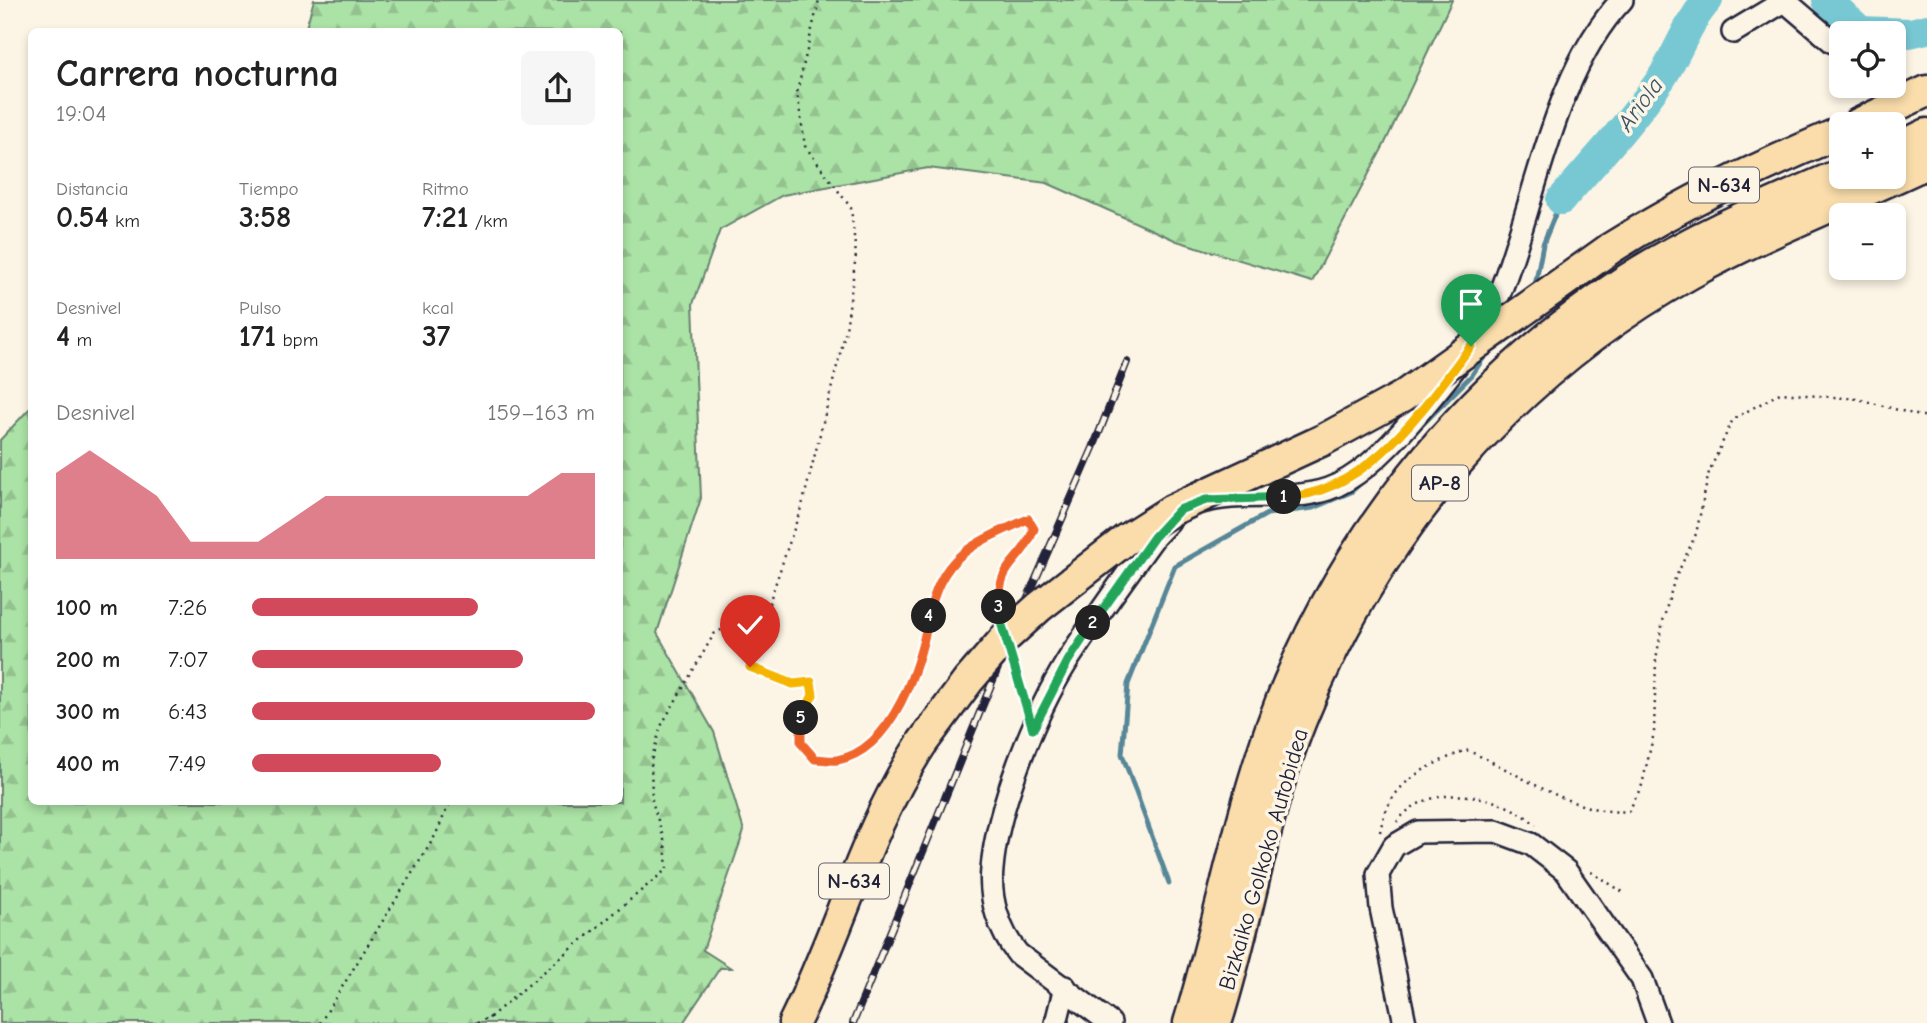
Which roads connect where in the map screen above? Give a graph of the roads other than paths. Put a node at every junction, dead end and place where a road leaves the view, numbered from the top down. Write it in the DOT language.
graph roads {
  1 [pos="1622,0"];
  2 [pos="1786,1"];
  3 [pos="1733,32"];
  4 [pos="1829,39"];
  5 [pos="1927,91"];
  6 [pos="1883,112"];
  7 [pos="1927,134"];
  8 [pos="1829,137"];
  9 [pos="1906,144"];
  10 [pos="1927,163"];
  11 [pos="1829,180"];
  12 [pos="1065,987"];
  13 [pos="794,1023"];
  14 [pos="1056,1023"];
  15 [pos="1110,1023"];
  16 [pos="1189,1023"];
  17 [pos="1216,1023"];
  18 [pos="1405,1023"];
  19 [pos="1658,1023"];
  1 -- 12 [label="street"];
  2 -- 3 [label="street"];
  2 -- 4 [label="street"];
  5 -- 6 [label="highway"];
  7 -- 9 [label="highway"];
  8 -- 13 [label="highway, N-634, bridge"];
  10 -- 17 [label="highway, Bizkaiko Golkoko Autobidea / AP-8"];
  11 -- 16 [label="highway, Bizkaiko Golkoko Autobidea / AP-8"];
  12 -- 14 [label="street"];
  12 -- 15 [label="street"];
  18 -- 19 [label="street"];
}
